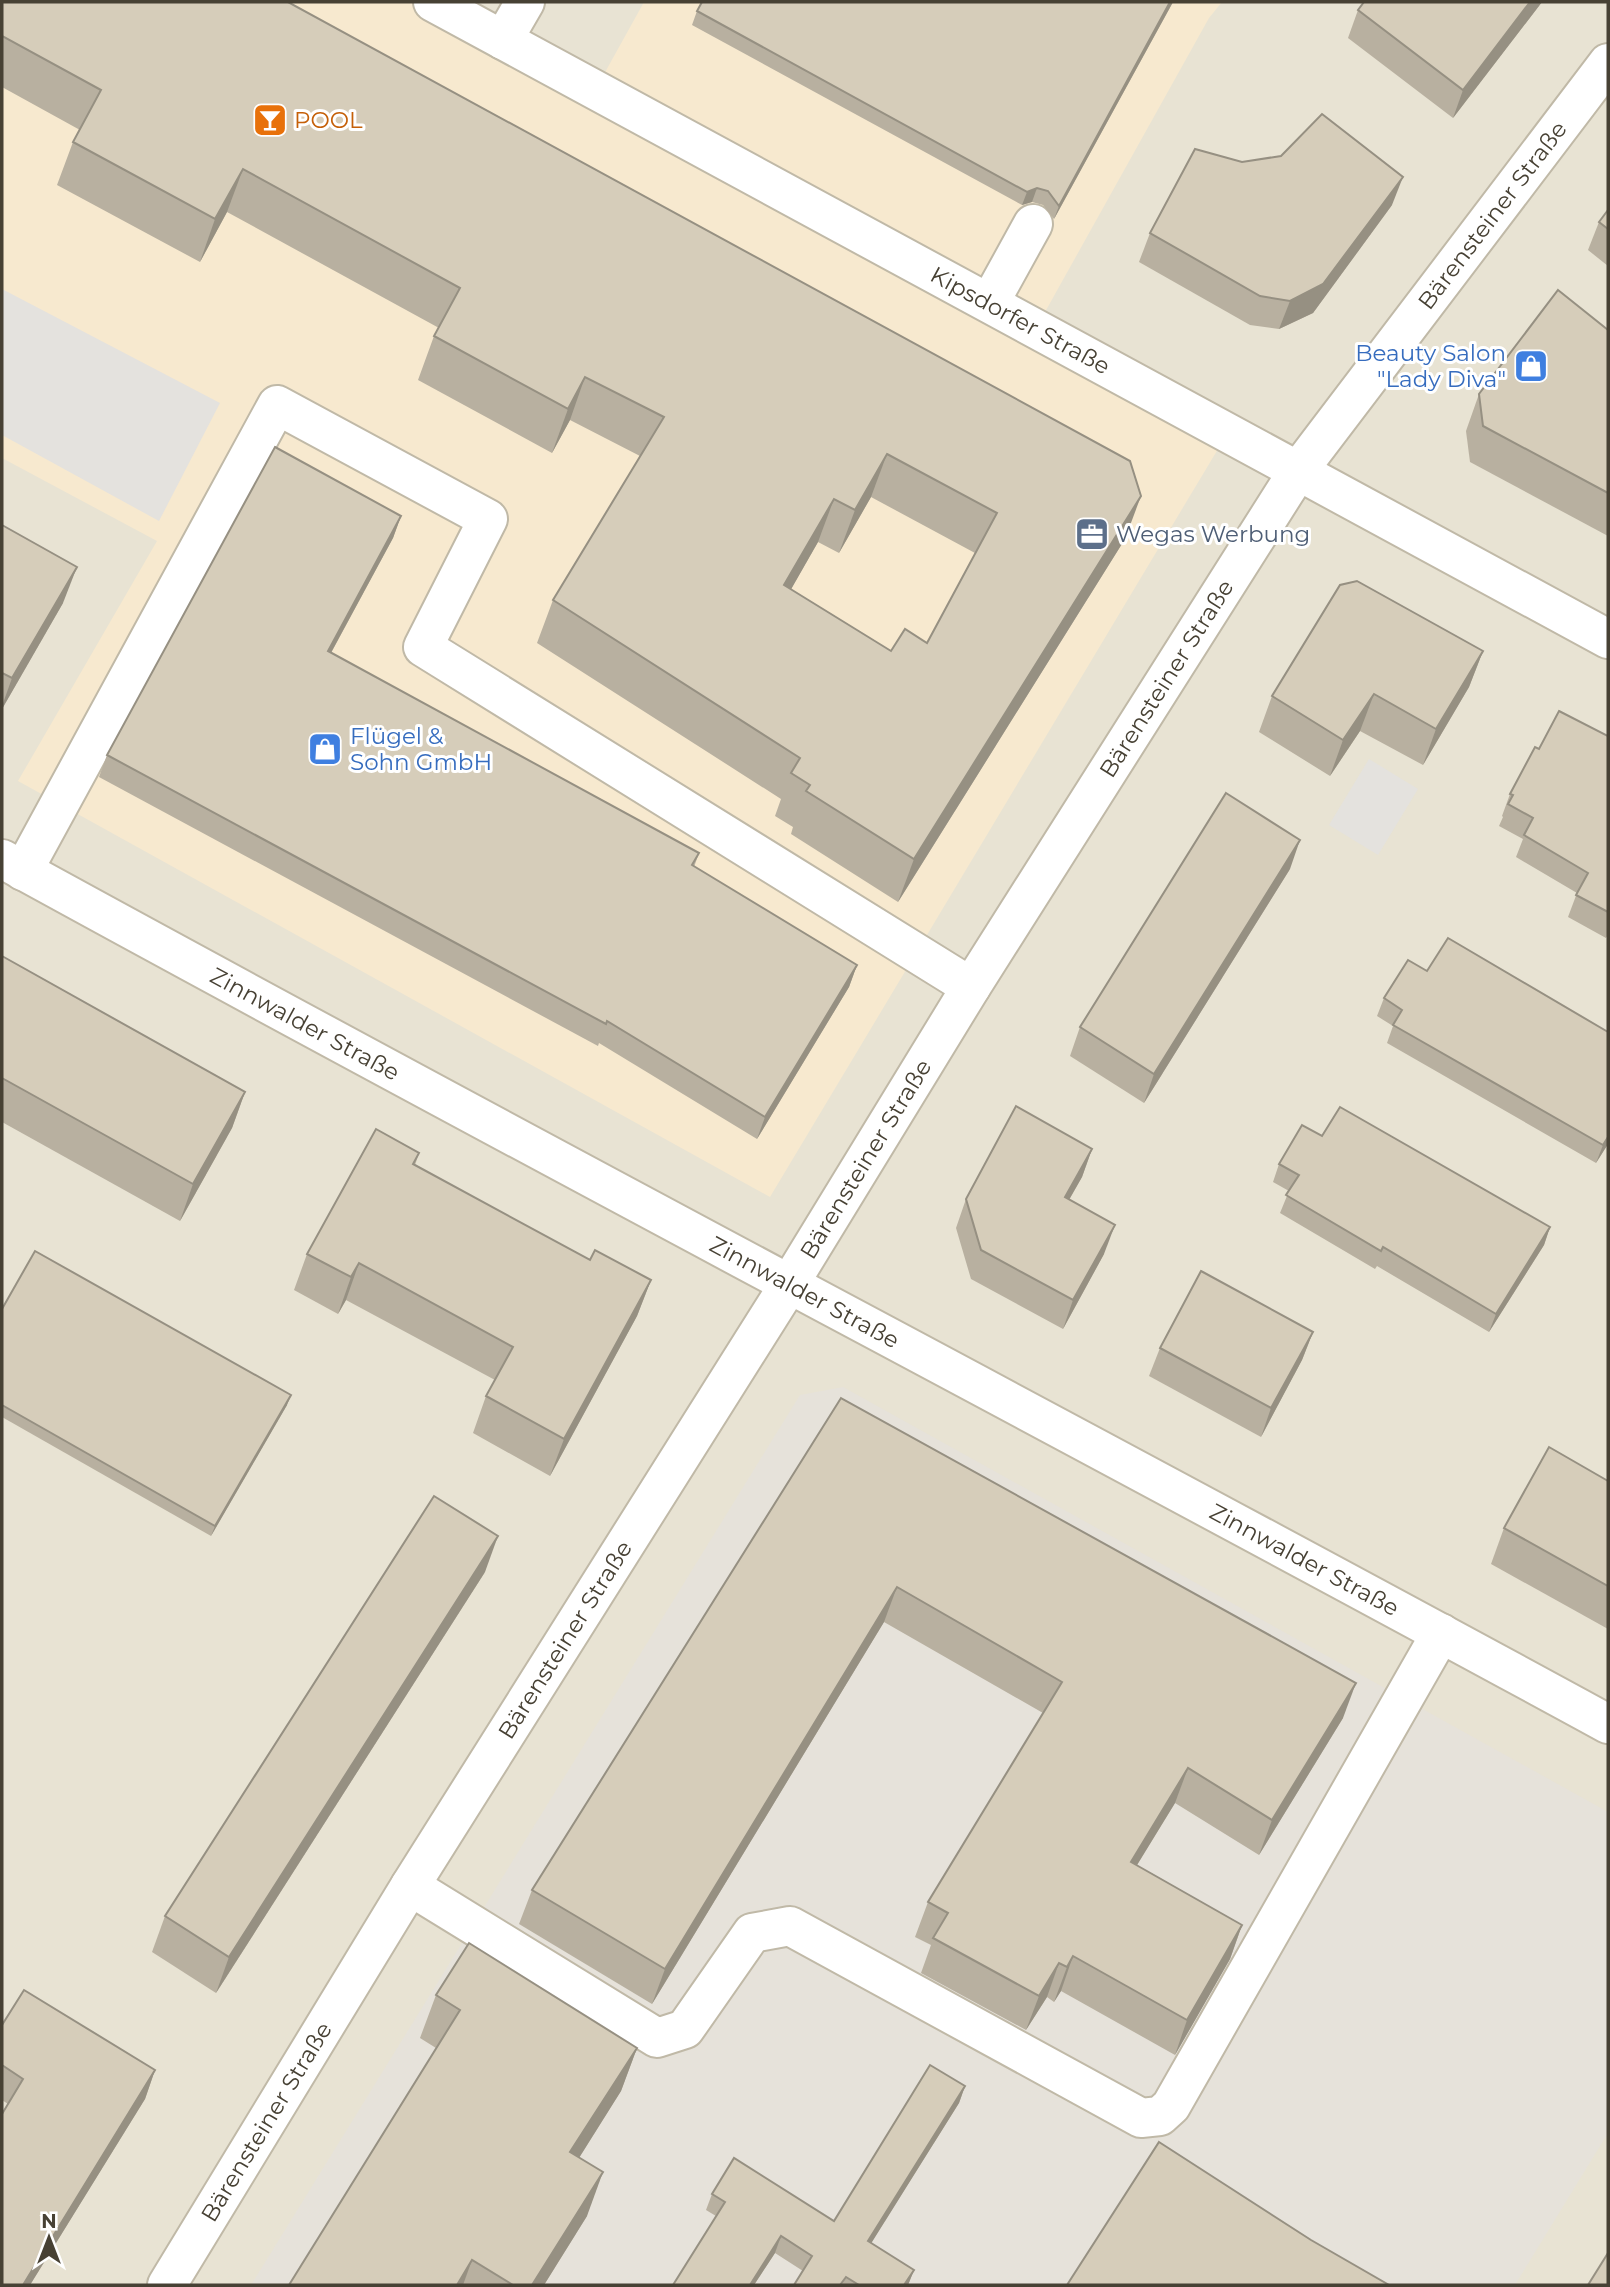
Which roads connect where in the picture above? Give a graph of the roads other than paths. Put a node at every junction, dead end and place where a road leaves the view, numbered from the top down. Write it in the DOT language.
graph roads {
  1 [pos="433,2"];
  2 [pos="525,2"];
  3 [pos="503,40"];
  4 [pos="1608,64"];
  5 [pos="1033,224"];
  6 [pos="990,302"];
  7 [pos="1298,471"];
  8 [pos="1608,639"];
  9 [pos="13,865"];
  10 [pos="971,987"];
  11 [pos="788,1286"];
  12 [pos="1441,1633"];
  13 [pos="1608,1724"];
  14 [pos="410,1886"];
  15 [pos="167,2285"];
  1 -- 3 [label="street, Kipsdorfer Straße"];
  2 -- 3 [label="street"];
  3 -- 6 [label="street, Kipsdorfer Straße"];
  4 -- 7 [label="street, Bärensteiner Straße"];
  5 -- 6 [label="street"];
  6 -- 7 [label="street, Kipsdorfer Straße"];
  7 -- 8 [label="street, Kipsdorfer Straße"];
  7 -- 10 [label="street, Bärensteiner Straße"];
  9 -- 10 [label="street"];
  9 -- 11 [label="street, Zinnwalder Straße"];
  10 -- 11 [label="street, Bärensteiner Straße"];
  11 -- 12 [label="street, Zinnwalder Straße"];
  11 -- 14 [label="street, Bärensteiner Straße"];
  12 -- 13 [label="street, Zinnwalder Straße"];
  12 -- 14 [label="street"];
  14 -- 15 [label="street, Bärensteiner Straße"];
}
